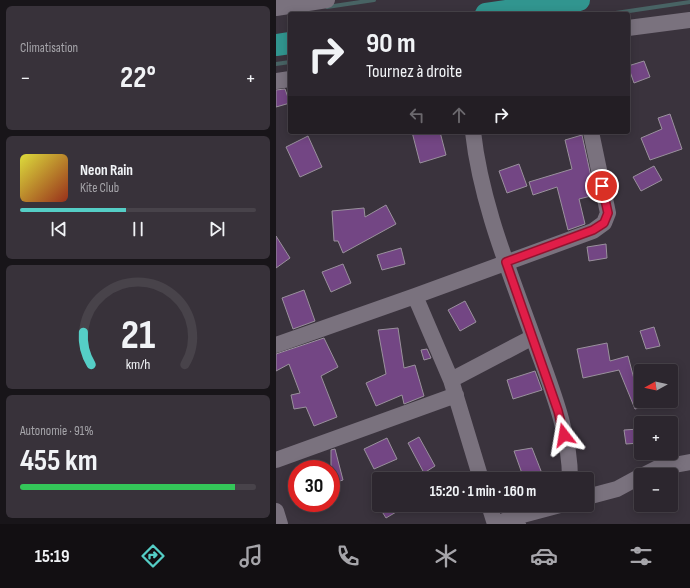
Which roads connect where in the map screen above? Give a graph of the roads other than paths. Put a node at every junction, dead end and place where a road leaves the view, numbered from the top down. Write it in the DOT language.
graph roads {
  1 [pos="327,0"];
  2 [pos="579,0"];
  3 [pos="276,8"];
  4 [pos="499,12"];
  5 [pos="690,20"];
  6 [pos="630,28"];
  7 [pos="288,43"];
  8 [pos="276,45"];
  9 [pos="288,79"];
  10 [pos="276,81"];
  11 [pos="472,134"];
  12 [pos="591,134"];
  13 [pos="506,262"];
  14 [pos="415,296"];
  15 [pos="533,337"];
  16 [pos="276,344"];
  17 [pos="453,388"];
  18 [pos="690,457"];
  19 [pos="276,460"];
  20 [pos="690,462"];
  21 [pos="658,468"];
  22 [pos="479,472"];
  23 [pos="570,472"];
  24 [pos="634,480"];
  25 [pos="594,495"];
  26 [pos="276,511"];
  27 [pos="491,512"];
  28 [pos="541,512"];
  29 [pos="516,521"];
  30 [pos="280,524"];
  31 [pos="495,524"];
  1 -- 3 [label="street"];
  2 -- 4 [label="highway"];
  5 -- 6 [label="street"];
  7 -- 8 [label="highway"];
  9 -- 10 [label="street"];
  11 -- 13 [label="street"];
  12 -- 13 [label="street"];
  13 -- 14 [label="street"];
  13 -- 15 [label="street"];
  14 -- 16 [label="street"];
  14 -- 17 [label="street"];
  15 -- 17 [label="street"];
  15 -- 23 [label="street"];
  17 -- 19 [label="street"];
  17 -- 22 [label="street"];
  18 -- 21 [label="street"];
  20 -- 21 [label="street"];
  24 -- 25 [label="street"];
  26 -- 30 [label="street"];
  27 -- 31 [label="street"];
  28 -- 29 [label="street"];
  29 -- 31 [label="street"];
}
